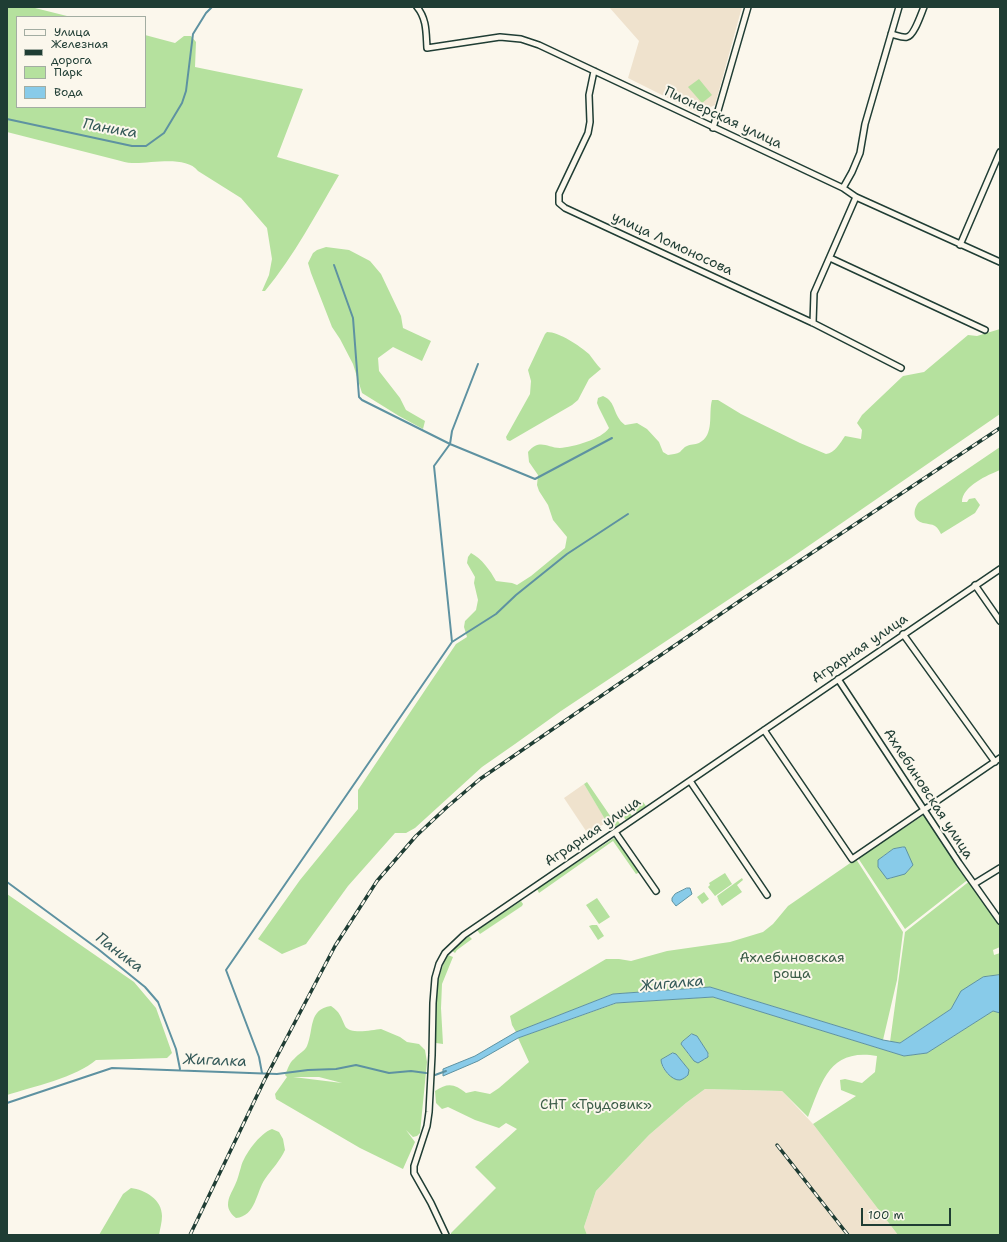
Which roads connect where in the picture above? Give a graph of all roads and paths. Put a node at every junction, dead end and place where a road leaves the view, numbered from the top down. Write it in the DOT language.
graph roads {
  1 [pos="417,7"];
  2 [pos="748,7"];
  3 [pos="899,7"];
  4 [pos="924,7"];
  5 [pos="891,34"];
  6 [pos="594,71"];
  7 [pos="713,128"];
  8 [pos="1000,152"];
  9 [pos="843,188"];
  10 [pos="856,197"];
  11 [pos="960,245"];
  12 [pos="830,258"];
  13 [pos="1000,262"];
  14 [pos="814,323"];
  15 [pos="985,330"];
  16 [pos="901,368"];
  17 [pos="1000,569"];
  18 [pos="976,585"];
  19 [pos="1000,621"];
  20 [pos="903,634"];
  21 [pos="838,679"];
  22 [pos="764,730"];
  23 [pos="1000,758"];
  24 [pos="995,762"];
  25 [pos="690,781"];
  26 [pos="925,810"];
  27 [pos="615,832"];
  28 [pos="1000,868"];
  29 [pos="974,884"];
  30 [pos="656,891"];
  31 [pos="767,894"];
  32 [pos="1000,921"];
  33 [pos="446,1235"];
  1 -- 6 [label="street, Пионерская улица"];
  2 -- 7 [label="street"];
  3 -- 5 [label="street"];
  4 -- 5 [label="street"];
  5 -- 9 [label="street"];
  6 -- 7 [label="street, Пионерская улица"];
  6 -- 14 [label="street, улица Ломоносова"];
  7 -- 9 [label="street, Пионерская улица"];
  8 -- 11 [label="street"];
  9 -- 10 [label="street, Пионерская улица"];
  10 -- 11 [label="street, Пионерская улица"];
  10 -- 12 [label="street"];
  11 -- 13 [label="street, Пионерская улица"];
  12 -- 14 [label="street"];
  12 -- 15 [label="street"];
  14 -- 16 [label="street, улица Ломоносова"];
  17 -- 18 [label="street, Аграрная улица"];
  18 -- 19 [label="street"];
  18 -- 20 [label="street, Аграрная улица"];
  20 -- 21 [label="street, Аграрная улица"];
  20 -- 24 [label="street"];
  21 -- 22 [label="street, Аграрная улица"];
  21 -- 26 [label="street, Ахлебиновская улица"];
  22 -- 25 [label="street, Аграрная улица"];
  22 -- 26 [label="street"];
  23 -- 24 [label="street"];
  24 -- 26 [label="street"];
  25 -- 27 [label="street, Аграрная улица"];
  25 -- 31 [label="street"];
  26 -- 29 [label="street, Ахлебиновская улица"];
  27 -- 30 [label="street"];
  27 -- 33 [label="street, Аграрная улица"];
  28 -- 29 [label="street"];
  29 -- 32 [label="street, Ахлебиновская улица"];
}
